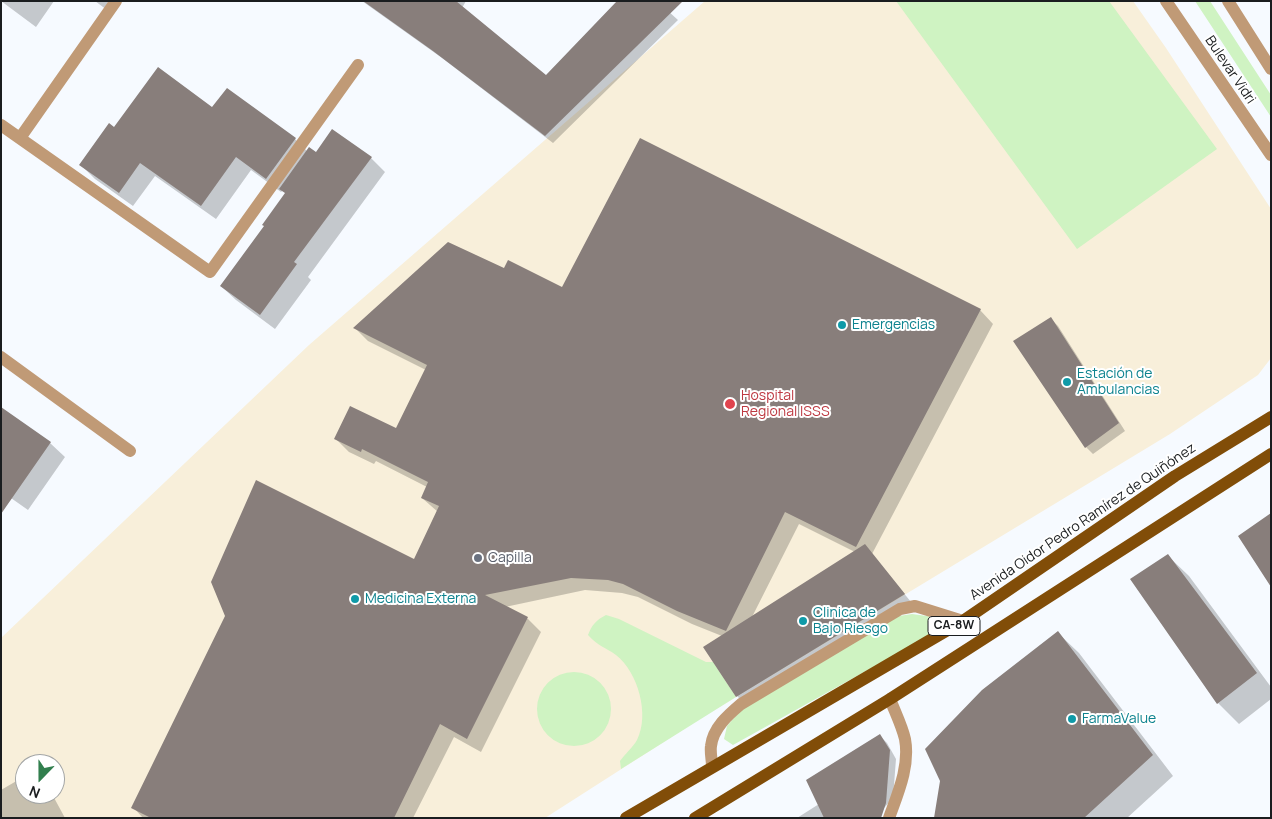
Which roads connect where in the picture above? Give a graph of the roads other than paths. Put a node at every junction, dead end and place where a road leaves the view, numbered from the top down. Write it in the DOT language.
graph roads {
  1 [pos="116,1"];
  2 [pos="1166,1"];
  3 [pos="1228,1"];
  4 [pos="358,65"];
  5 [pos="1271,69"];
  6 [pos="1,124"];
  7 [pos="20,138"];
  8 [pos="1271,155"];
  9 [pos="1,357"];
  10 [pos="1271,417"];
  11 [pos="130,451"];
  12 [pos="1271,454"];
  13 [pos="963,621"];
  14 [pos="890,699"];
  15 [pos="712,766"];
  16 [pos="626,818"];
  17 [pos="695,818"];
  18 [pos="889,818"];
  1 -- 7 [label="street"];
  2 -- 8 [label="street, Bulevar Vidri"];
  3 -- 5 [label="street"];
  4 -- 7 [label="street"];
  6 -- 7 [label="street"];
  9 -- 11 [label="street"];
  10 -- 13 [label="main road, Avenida Oidor Pedro Ramírez de Quiñónez / CA-8W"];
  12 -- 14 [label="main road, CA-8W"];
  13 -- 15 [label="main road, Avenida Oidor Pedro Ramírez de Quiñónez / CA-8W"];
  13 -- 15 [label="street"];
  14 -- 17 [label="main road, CA-8W"];
  14 -- 18 [label="street"];
  15 -- 16 [label="main road, Avenida Oidor Pedro Ramírez de Quiñónez / CA-8W"];
}
